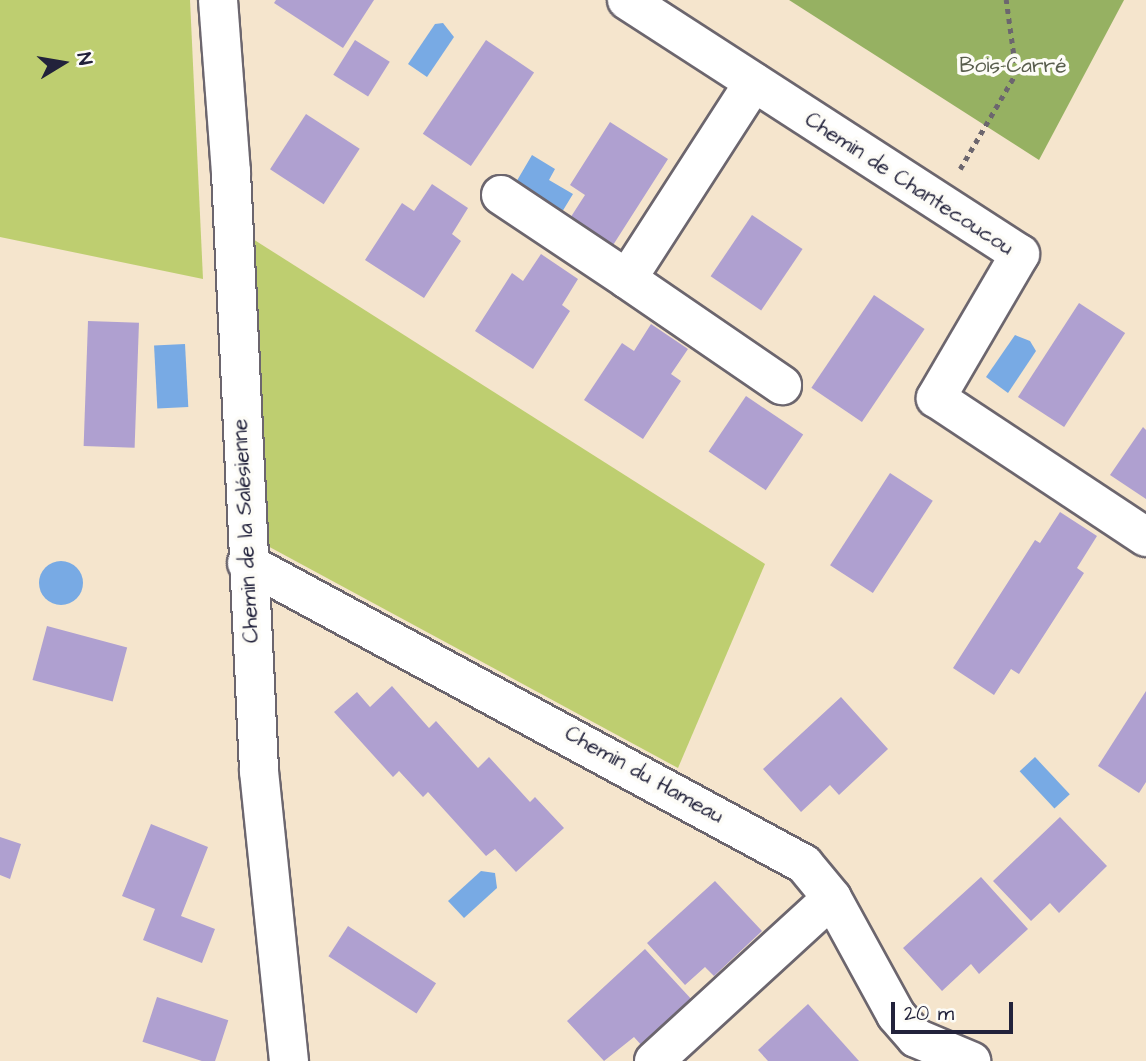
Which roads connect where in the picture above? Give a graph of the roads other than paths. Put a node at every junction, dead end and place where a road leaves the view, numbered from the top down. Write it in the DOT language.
graph roads {
  1 [pos="218,0"];
  2 [pos="627,0"];
  3 [pos="754,82"];
  4 [pos="501,195"];
  5 [pos="627,279"];
  6 [pos="782,385"];
  7 [pos="1146,537"];
  8 [pos="247,563"];
  9 [pos="832,898"];
  10 [pos="289,1061"];
  11 [pos="654,1061"];
  12 [pos="971,1061"];
  1 -- 8 [label="street, Chemin de la Salésienne"];
  2 -- 3 [label="street, Chemin de Chantecoucou"];
  3 -- 5 [label="street"];
  3 -- 7 [label="street, Chemin de Chantecoucou"];
  4 -- 5 [label="street"];
  5 -- 6 [label="street"];
  8 -- 9 [label="street, Chemin du Hameau"];
  8 -- 10 [label="street, Chemin de la Salésienne"];
  9 -- 11 [label="street"];
  9 -- 12 [label="street, Chemin du Hameau"];
}
